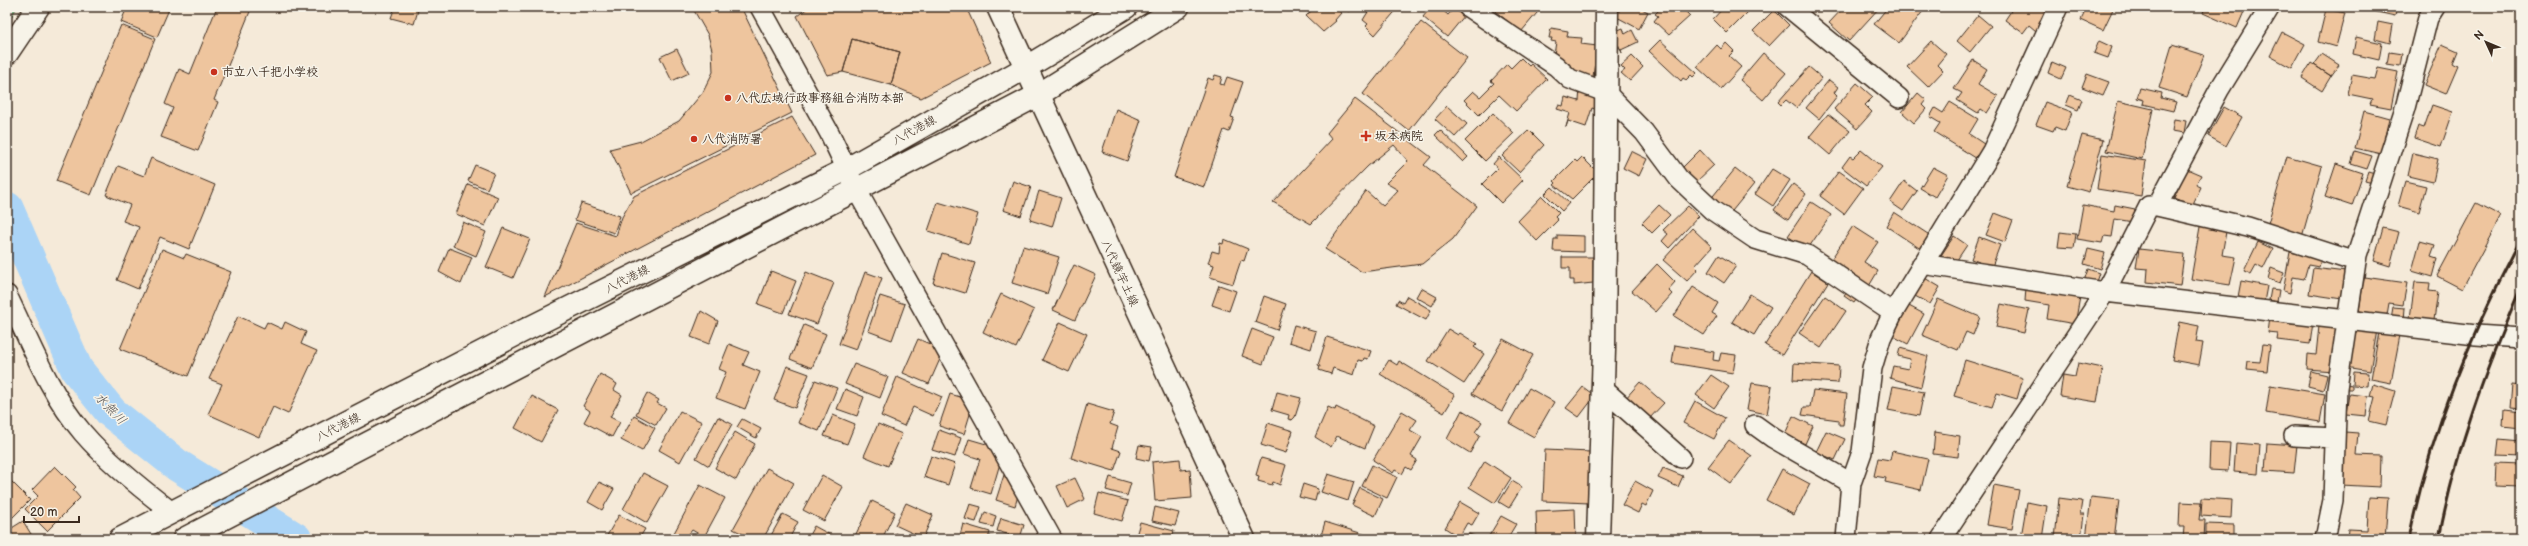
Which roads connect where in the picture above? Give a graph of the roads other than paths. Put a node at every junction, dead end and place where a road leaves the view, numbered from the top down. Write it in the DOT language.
graph roads {
  1 [pos="38,7"];
  2 [pos="760,7"];
  3 [pos="998,7"];
  4 [pos="1126,7"];
  5 [pos="1178,7"];
  6 [pos="1468,7"];
  7 [pos="1607,7"];
  8 [pos="1788,7"];
  9 [pos="2058,7"];
  10 [pos="2270,7"];
  11 [pos="2435,7"];
  12 [pos="7,53"];
  13 [pos="1025,68"];
  14 [pos="1605,92"];
  15 [pos="1038,95"];
  16 [pos="1899,98"];
  17 [pos="847,169"];
  18 [pos="856,190"];
  19 [pos="2157,206"];
  20 [pos="2356,262"];
  21 [pos="1922,264"];
  22 [pos="2105,292"];
  23 [pos="7,295"];
  24 [pos="1893,312"];
  25 [pos="2348,321"];
  26 [pos="2521,338"];
  27 [pos="1602,388"];
  28 [pos="1755,425"];
  29 [pos="2294,436"];
  30 [pos="2335,438"];
  31 [pos="1681,458"];
  32 [pos="1850,483"];
  33 [pos="172,512"];
  34 [pos="120,539"];
  35 [pos="184,539"];
  36 [pos="1052,539"];
  37 [pos="1244,539"];
  38 [pos="1598,539"];
  39 [pos="1847,539"];
  40 [pos="1941,539"];
  41 [pos="2326,539"];
  1 -- 12 [label="main road"];
  2 -- 17 [label="street"];
  3 -- 13 [label="main road, 八代鏡宇土線"];
  4 -- 13 [label="main road, 八代港線"];
  5 -- 15 [label="main road"];
  6 -- 14 [label="street"];
  7 -- 14 [label="main road"];
  8 -- 16 [label="street"];
  9 -- 21 [label="street"];
  10 -- 19 [label="street"];
  11 -- 20 [label="street"];
  13 -- 15 [label="main road, 八代鏡宇土線"];
  13 -- 17 [label="main road, 八代港線"];
  14 -- 24 [label="street"];
  14 -- 27 [label="main road"];
  15 -- 18 [label="main road"];
  15 -- 37 [label="main road, 八代鏡宇土線"];
  17 -- 18 [label="street"];
  17 -- 33 [label="main road, 八代港線"];
  18 -- 35 [label="main road"];
  18 -- 36 [label="street"];
  19 -- 20 [label="street"];
  19 -- 22 [label="street"];
  20 -- 25 [label="street"];
  21 -- 22 [label="street"];
  21 -- 24 [label="street"];
  22 -- 25 [label="street"];
  22 -- 40 [label="street"];
  23 -- 33 [label="street"];
  24 -- 32 [label="street"];
  25 -- 26 [label="street"];
  25 -- 30 [label="street"];
  27 -- 31 [label="street"];
  27 -- 38 [label="main road"];
  28 -- 32 [label="street"];
  29 -- 30 [label="street"];
  30 -- 41 [label="street"];
  32 -- 39 [label="street"];
  33 -- 34 [label="main road, 八代港線"];
}
